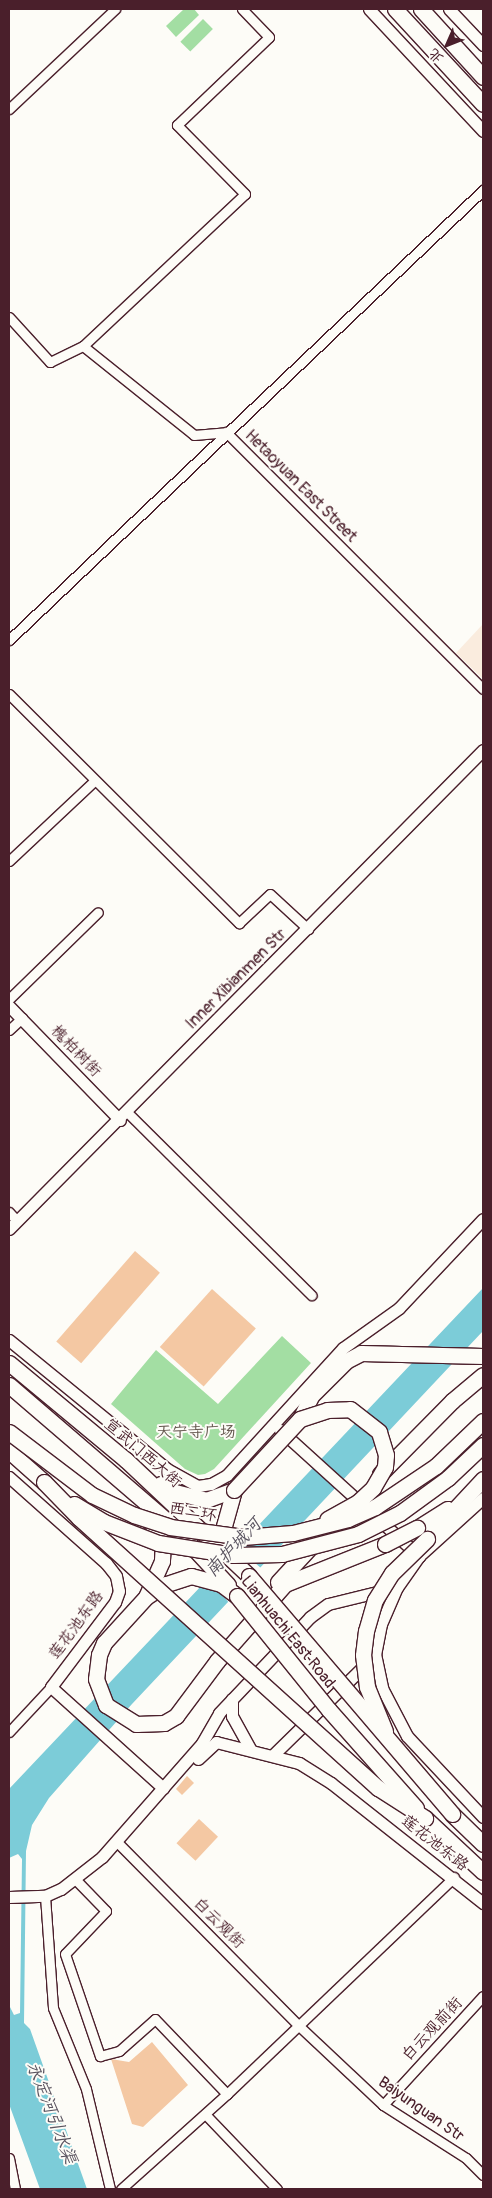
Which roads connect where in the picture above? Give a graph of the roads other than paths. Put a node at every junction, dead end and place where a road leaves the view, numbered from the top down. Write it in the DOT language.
graph roads {
  1 [pos="115,9"];
  2 [pos="242,9"];
  3 [pos="369,9"];
  4 [pos="395,9"];
  5 [pos="421,9"];
  6 [pos="449,9"];
  7 [pos="483,45"];
  8 [pos="483,77"];
  9 [pos="483,104"];
  10 [pos="9,110"];
  11 [pos="483,131"];
  12 [pos="483,190"];
  13 [pos="9,317"];
  14 [pos="84,346"];
  15 [pos="226,432"];
  16 [pos="9,640"];
  17 [pos="483,689"];
  18 [pos="9,694"];
  19 [pos="483,750"];
  20 [pos="93,782"];
  21 [pos="9,861"];
  22 [pos="98,912"];
  23 [pos="308,929"];
  24 [pos="9,999"];
  25 [pos="9,1006"];
  26 [pos="22,1018"];
  27 [pos="9,1030"];
  28 [pos="124,1116"];
  29 [pos="9,1212"];
  30 [pos="483,1219"];
  31 [pos="13,1225"];
  32 [pos="311,1295"];
  33 [pos="9,1340"];
  34 [pos="483,1356"];
  35 [pos="9,1363"];
  36 [pos="483,1375"];
  37 [pos="9,1386"];
  38 [pos="300,1419"];
  39 [pos="49,1421"];
  40 [pos="483,1421"];
  41 [pos="273,1424"];
  42 [pos="9,1432"];
  43 [pos="483,1445"];
  44 [pos="9,1451"];
  45 [pos="126,1460"];
  46 [pos="9,1477"];
  47 [pos="483,1479"];
  48 [pos="44,1482"];
  49 [pos="234,1490"];
  50 [pos="351,1499"];
  51 [pos="483,1499"];
  52 [pos="308,1529"];
  53 [pos="422,1533"];
  54 [pos="420,1556"];
  55 [pos="249,1576"];
  56 [pos="161,1579"];
  57 [pos="397,1587"];
  58 [pos="238,1596"];
  59 [pos="353,1600"];
  60 [pos="260,1608"];
  61 [pos="381,1624"];
  62 [pos="375,1654"];
  63 [pos="51,1687"];
  64 [pos="232,1699"];
  65 [pos="9,1732"];
  66 [pos="390,1744"];
  67 [pos="251,1750"];
  68 [pos="273,1755"];
  69 [pos="162,1788"];
  70 [pos="483,1816"];
  71 [pos="425,1818"];
  72 [pos="117,1842"];
  73 [pos="483,1844"];
  74 [pos="483,1872"];
  75 [pos="454,1877"];
  76 [pos="76,1880"];
  77 [pos="45,1896"];
  78 [pos="9,1897"];
  79 [pos="483,1903"];
  80 [pos="483,1996"];
  81 [pos="299,2026"];
  82 [pos="227,2094"];
  83 [pos="383,2105"];
  84 [pos="205,2114"];
  85 [pos="9,2158"];
  86 [pos="483,2175"];
  87 [pos="16,2189"];
  88 [pos="110,2189"];
  89 [pos="121,2189"];
  90 [pos="277,2189"];
  1 -- 10 [label="street"];
  2 -- 14 [label="street"];
  3 -- 11 [label="street"];
  4 -- 9 [label="main road"];
  5 -- 8 [label="main road"];
  6 -- 7 [label="street"];
  12 -- 15 [label="street"];
  13 -- 14 [label="street"];
  14 -- 15 [label="street, Hetaoyuan East Street"];
  15 -- 16 [label="street"];
  15 -- 17 [label="street, Hetaoyuan East Street"];
  18 -- 20 [label="street"];
  19 -- 23 [label="street, Inner Xibianmen Str"];
  20 -- 21 [label="street"];
  20 -- 23 [label="street"];
  22 -- 24 [label="street"];
  23 -- 28 [label="street, Inner Xibianmen Str"];
  25 -- 26 [label="street, 槐柏树街"];
  26 -- 27 [label="street"];
  26 -- 28 [label="street, 槐柏树街"];
  28 -- 31 [label="street, Inner Xibianmen Str"];
  28 -- 32 [label="street"];
  29 -- 31 [label="street"];
  30 -- 41 [label="street"];
  33 -- 41 [label="street"];
  34 -- 38 [label="main road"];
  35 -- 45 [label="main road, 宣武门西大街"];
  36 -- 50 [label="main road"];
  37 -- 39 [label="main road, Lianhuachi East Road"];
  38 -- 49 [label="main road, bridge"];
  38 -- 52 [label="main road, bridge"];
  39 -- 56 [label="main road, bridge"];
  39 -- 58 [label="main road, Lianhuachi East Road, bridge"];
  40 -- 52 [label="main road, 西二环, bridge"];
  41 -- 50 [label="street"];
  42 -- 52 [label="main road, 西二环, bridge"];
  43 -- 48 [label="main road, bridge"];
  44 -- 48 [label="main road"];
  45 -- 49 [label="main road"];
  45 -- 55 [label="main road, 宣武门西大街, bridge"];
  46 -- 63 [label="street, 莲花池东路"];
  47 -- 53 [label="main road"];
  48 -- 71 [label="main road, bridge"];
  49 -- 55 [label="main road, bridge"];
  50 -- 54 [label="street"];
  50 -- 60 [label="main road"];
  51 -- 54 [label="street"];
  53 -- 60 [label="main road, bridge"];
  53 -- 66 [label="main road, bridge"];
  54 -- 57 [label="street"];
  55 -- 66 [label="main road, Lianhuachi East Road, bridge"];
  56 -- 58 [label="main road"];
  56 -- 60 [label="main road"];
  57 -- 59 [label="street"];
  57 -- 61 [label="street"];
  58 -- 71 [label="main road, Lianhuachi East Road, bridge"];
  59 -- 61 [label="street"];
  59 -- 64 [label="street"];
  61 -- 62 [label="street"];
  62 -- 68 [label="street"];
  62 -- 70 [label="street"];
  63 -- 65 [label="street"];
  63 -- 69 [label="street"];
  64 -- 67 [label="street"];
  64 -- 69 [label="street"];
  66 -- 73 [label="main road, Lianhuachi East Road, bridge"];
  67 -- 68 [label="street, 莲花池东路"];
  67 -- 69 [label="street, 莲花池东路"];
  68 -- 75 [label="street, 莲花池东路"];
  69 -- 72 [label="street"];
  71 -- 74 [label="main road, Lianhuachi East Road"];
  72 -- 76 [label="street"];
  72 -- 81 [label="street, 白云观街"];
  75 -- 79 [label="street, 莲花池东路"];
  75 -- 81 [label="street"];
  76 -- 77 [label="street"];
  76 -- 82 [label="street"];
  77 -- 78 [label="street"];
  77 -- 88 [label="street"];
  80 -- 83 [label="street, 白云观前街"];
  81 -- 82 [label="street"];
  81 -- 83 [label="street, Baiyunguan Str"];
  82 -- 84 [label="street"];
  83 -- 86 [label="street, Baiyunguan Str"];
  84 -- 89 [label="street"];
  84 -- 90 [label="street"];
  85 -- 87 [label="street"];
}
